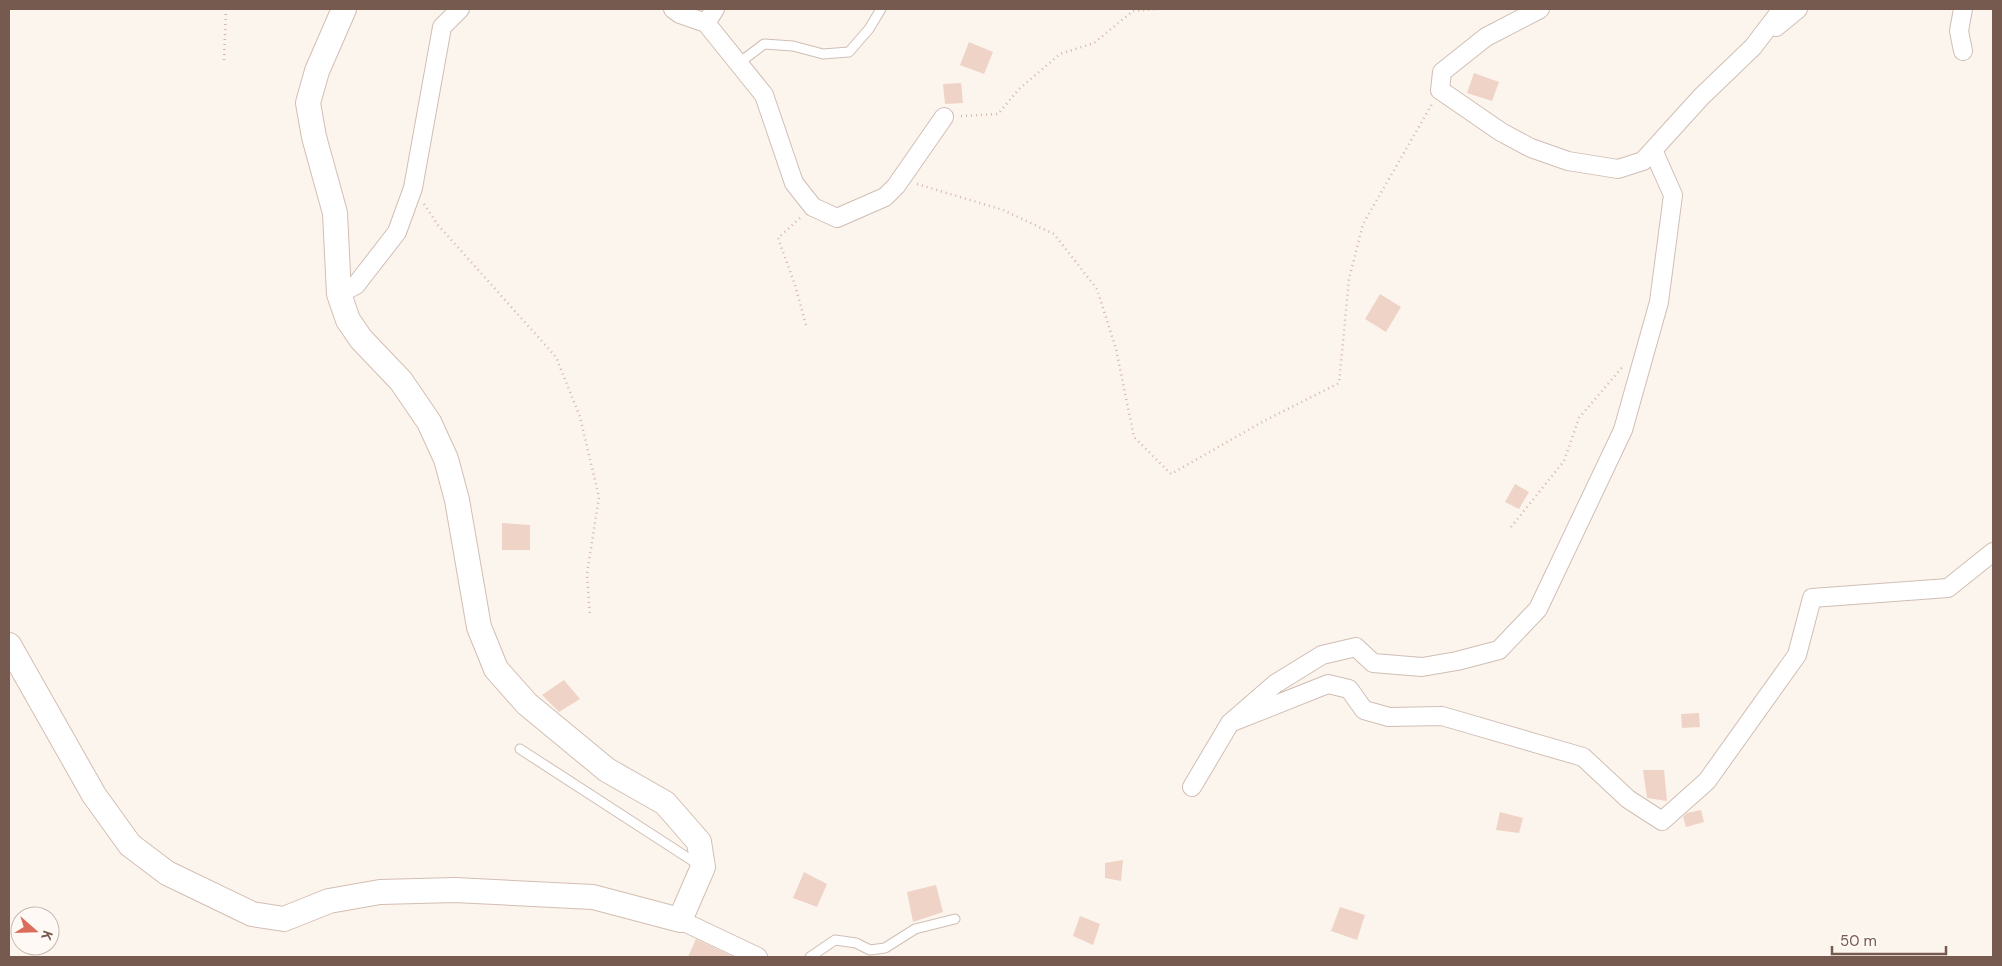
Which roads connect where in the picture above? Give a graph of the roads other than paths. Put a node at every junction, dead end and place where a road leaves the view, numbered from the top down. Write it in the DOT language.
graph roads {
  1 [pos="344,9"];
  2 [pos="460,9"];
  3 [pos="673,9"];
  4 [pos="881,9"];
  5 [pos="1540,9"];
  6 [pos="1782,9"];
  7 [pos="1798,9"];
  8 [pos="1963,9"];
  9 [pos="710,16"];
  10 [pos="1753,47"];
  11 [pos="1963,52"];
  12 [pos="739,63"];
  13 [pos="944,117"];
  14 [pos="1653,150"];
  15 [pos="339,294"];
  16 [pos="1993,552"];
  17 [pos="9,645"];
  18 [pos="1230,722"];
  19 [pos="520,749"];
  20 [pos="1192,786"];
  21 [pos="703,868"];
  22 [pos="955,919"];
  23 [pos="680,920"];
  24 [pos="758,957"];
  25 [pos="810,957"];
  1 -- 15 [label="street"];
  2 -- 15 [label="street"];
  3 -- 9 [label="street"];
  4 -- 12 [label="lane"];
  5 -- 14 [label="street"];
  6 -- 10 [label="street"];
  7 -- 10 [label="street"];
  8 -- 11 [label="street"];
  9 -- 12 [label="street"];
  10 -- 14 [label="street"];
  12 -- 13 [label="street"];
  14 -- 18 [label="street"];
  15 -- 21 [label="street"];
  16 -- 18 [label="street"];
  17 -- 23 [label="street"];
  18 -- 20 [label="street"];
  19 -- 21 [label="lane"];
  21 -- 23 [label="street"];
  22 -- 25 [label="lane"];
  23 -- 24 [label="street"];
}
